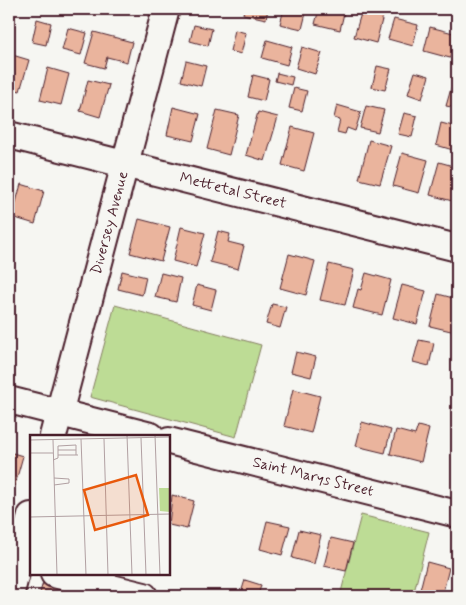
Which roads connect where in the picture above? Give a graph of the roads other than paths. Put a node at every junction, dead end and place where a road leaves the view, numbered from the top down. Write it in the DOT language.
graph roads {
  1 [pos="166,9"];
  2 [pos="9,135"];
  3 [pos="126,164"];
  4 [pos="457,248"];
  5 [pos="9,400"];
  6 [pos="56,425"];
  7 [pos="142,435"];
  8 [pos="170,441"];
  9 [pos="457,514"];
  10 [pos="30,520"];
  11 [pos="19,565"];
  12 [pos="58,575"];
  13 [pos="10,596"];
  14 [pos="144,596"];
  1 -- 3 [label="street, Diversey Avenue"];
  2 -- 3 [label="street, Mettetal Street"];
  3 -- 4 [label="street, Mettetal Street"];
  3 -- 6 [label="street, Diversey Avenue"];
  5 -- 6 [label="street"];
  6 -- 7 [label="street"];
  8 -- 9 [label="street, Saint Marys Street"];
  10 -- 11 [label="street"];
  11 -- 13 [label="street"];
  12 -- 14 [label="street"];
}
